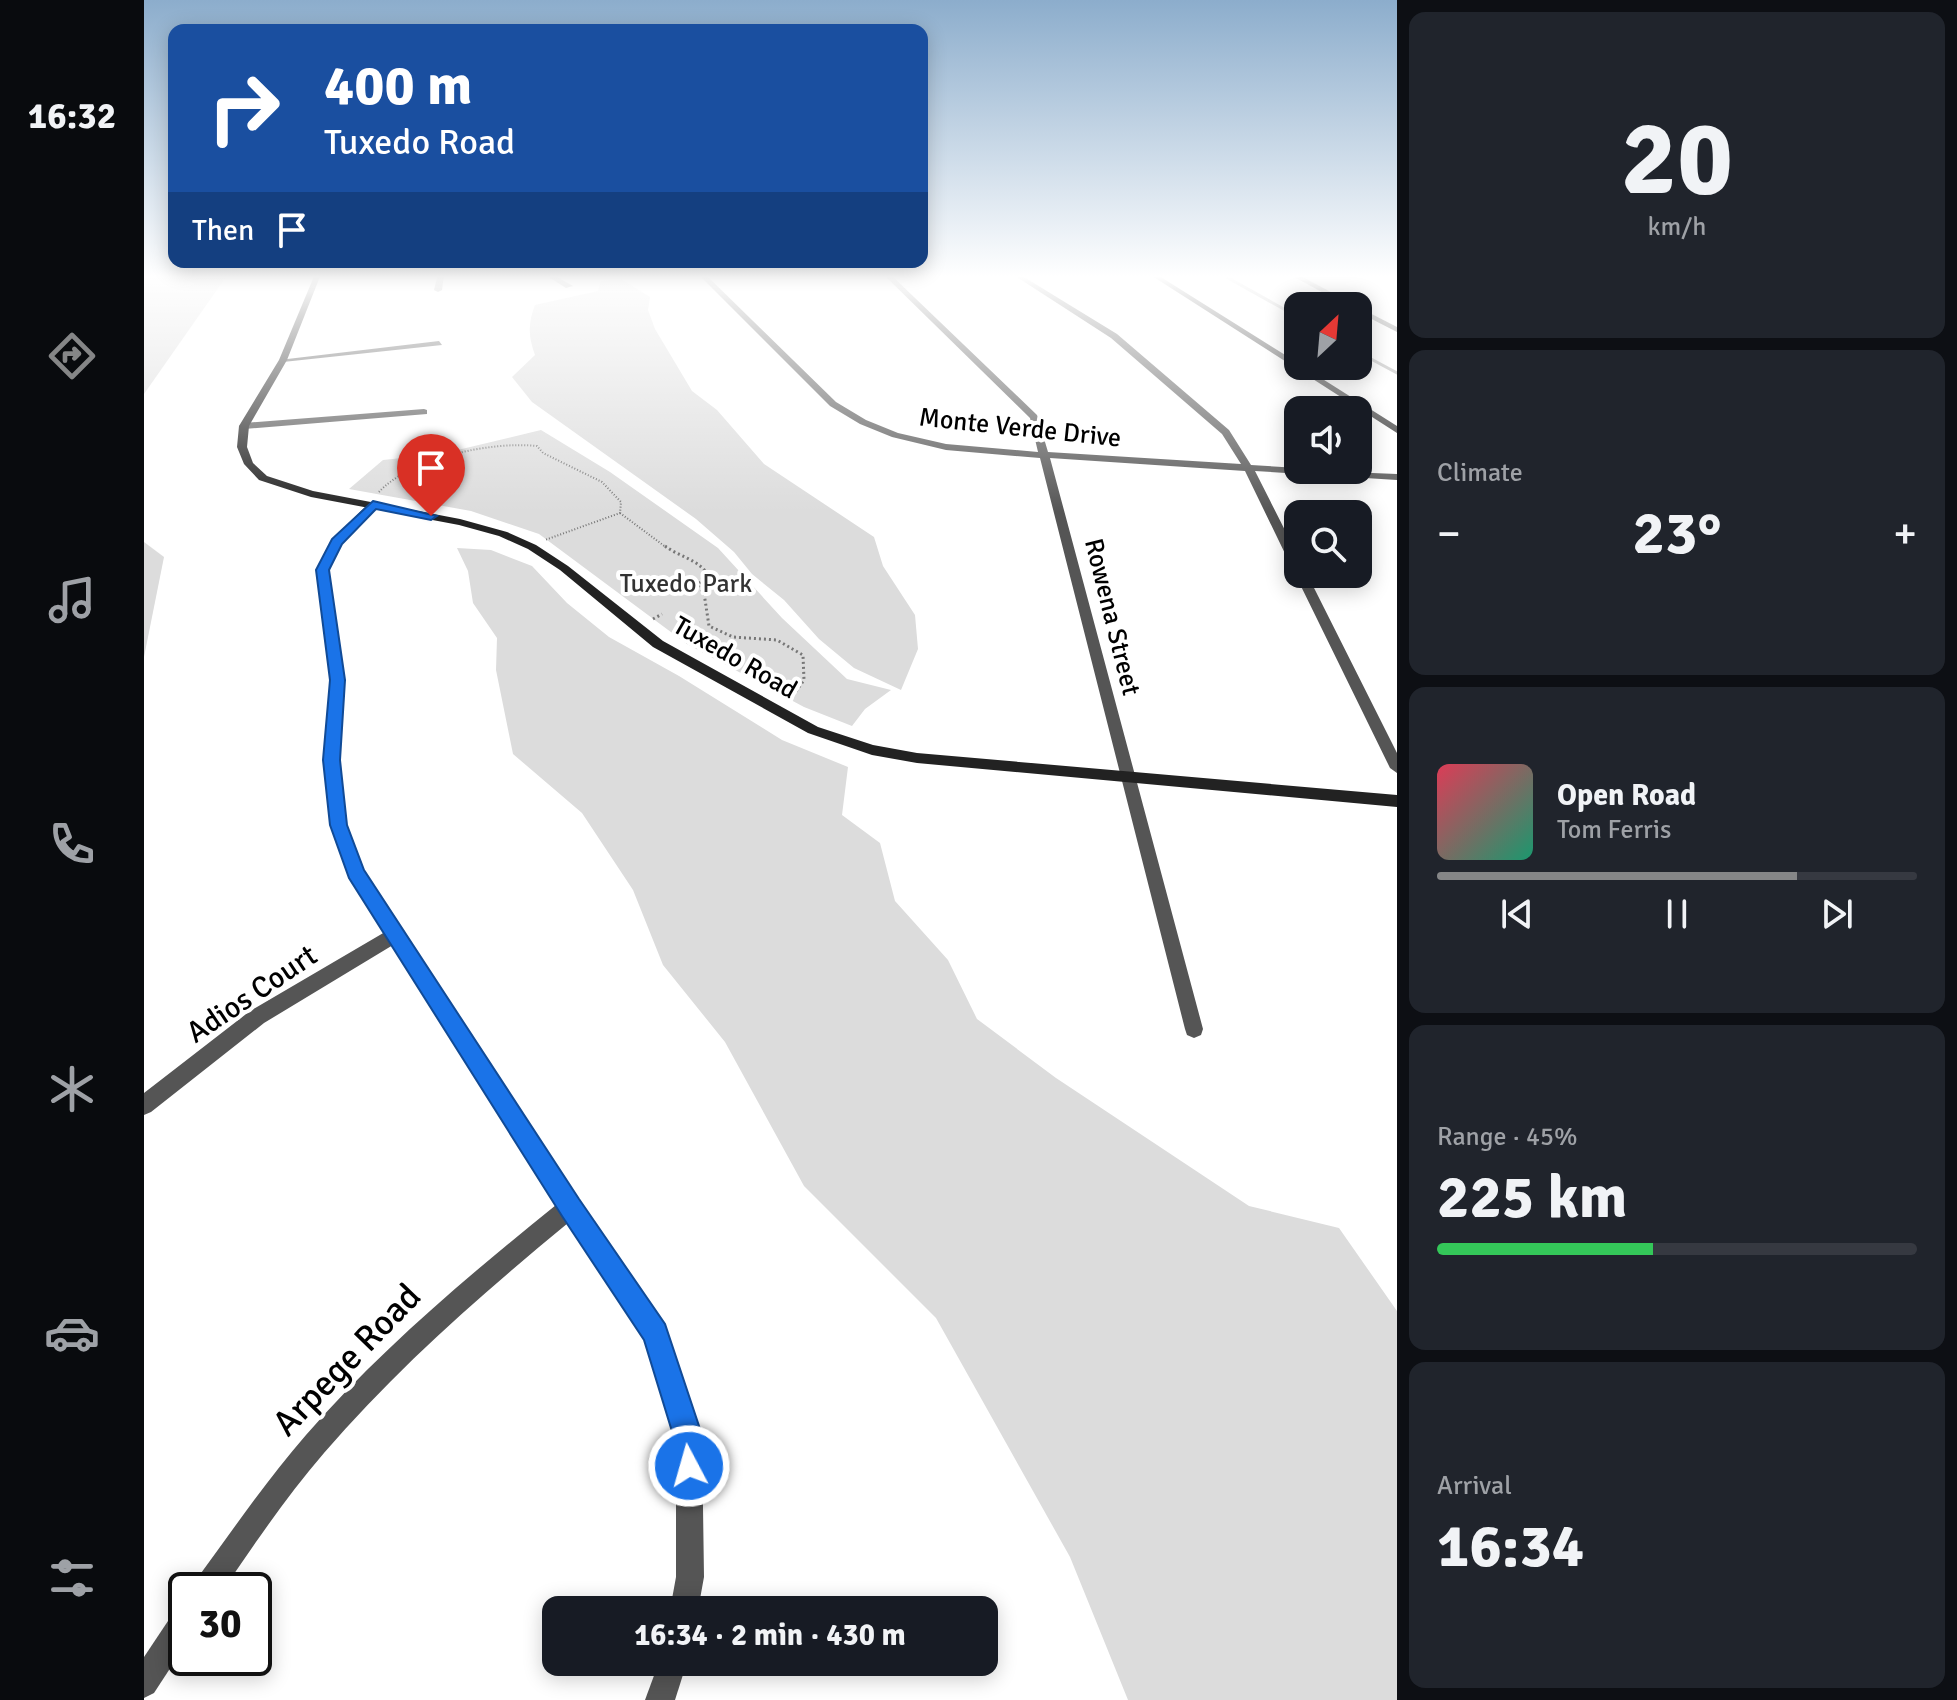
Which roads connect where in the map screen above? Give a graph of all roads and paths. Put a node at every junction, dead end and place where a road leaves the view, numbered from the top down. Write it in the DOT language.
graph roads {
  1 [pos="286,353"];
  2 [pos="344,353"];
  3 [pos="782,353"];
  4 [pos="970,353"];
  5 [pos="1134,353"];
  6 [pos="1277,353"];
  7 [pos="283,360"];
  8 [pos="424,412"];
  9 [pos="244,426"];
  10 [pos="1397,430"];
  11 [pos="1046,456"];
  12 [pos="1249,469"];
  13 [pos="1397,477"];
  14 [pos="375,499"];
  15 [pos="620,513"];
  16 [pos="553,537"];
  17 [pos="1284,540"];
  18 [pos="1308,588"];
  19 [pos="662,615"];
  20 [pos="654,620"];
  21 [pos="790,700"];
  22 [pos="1397,768"];
  23 [pos="1129,779"];
  24 [pos="1397,801"];
  25 [pos="395,935"];
  26 [pos="1194,1029"];
  27 [pos="144,1105"];
  28 [pos="570,1207"];
  29 [pos="219,1572"];
  30 [pos="687,1596"];
  31 [pos="168,1646"];
  32 [pos="668,1676"];
  33 [pos="144,1683"];
  34 [pos="660,1700"];
  1 -- 7 [label="street"];
  2 -- 7 [label="street"];
  3 -- 11 [label="street, Monte Verde Drive"];
  4 -- 11 [label="street, Rowena Street"];
  5 -- 12 [label="street"];
  6 -- 10 [label="street"];
  7 -- 9 [label="street"];
  8 -- 9 [label="street"];
  9 -- 14 [label="street, Tuxedo Road"];
  11 -- 12 [label="street, Monte Verde Drive"];
  11 -- 23 [label="street, Rowena Street"];
  12 -- 13 [label="street, Monte Verde Drive"];
  12 -- 17 [label="street"];
  14 -- 15 [label="path"];
  14 -- 23 [label="street, Tuxedo Road"];
  14 -- 25 [label="street"];
  15 -- 16 [label="path"];
  15 -- 21 [label="path"];
  18 -- 22 [label="street"];
  19 -- 20 [label="path"];
  23 -- 24 [label="street, Tuxedo Road"];
  23 -- 26 [label="street, Rowena Street"];
  25 -- 27 [label="street, Adios Court"];
  25 -- 28 [label="street"];
  28 -- 29 [label="street, Arpege Road"];
  28 -- 30 [label="street"];
  31 -- 33 [label="street"];
  32 -- 34 [label="street"];
}
